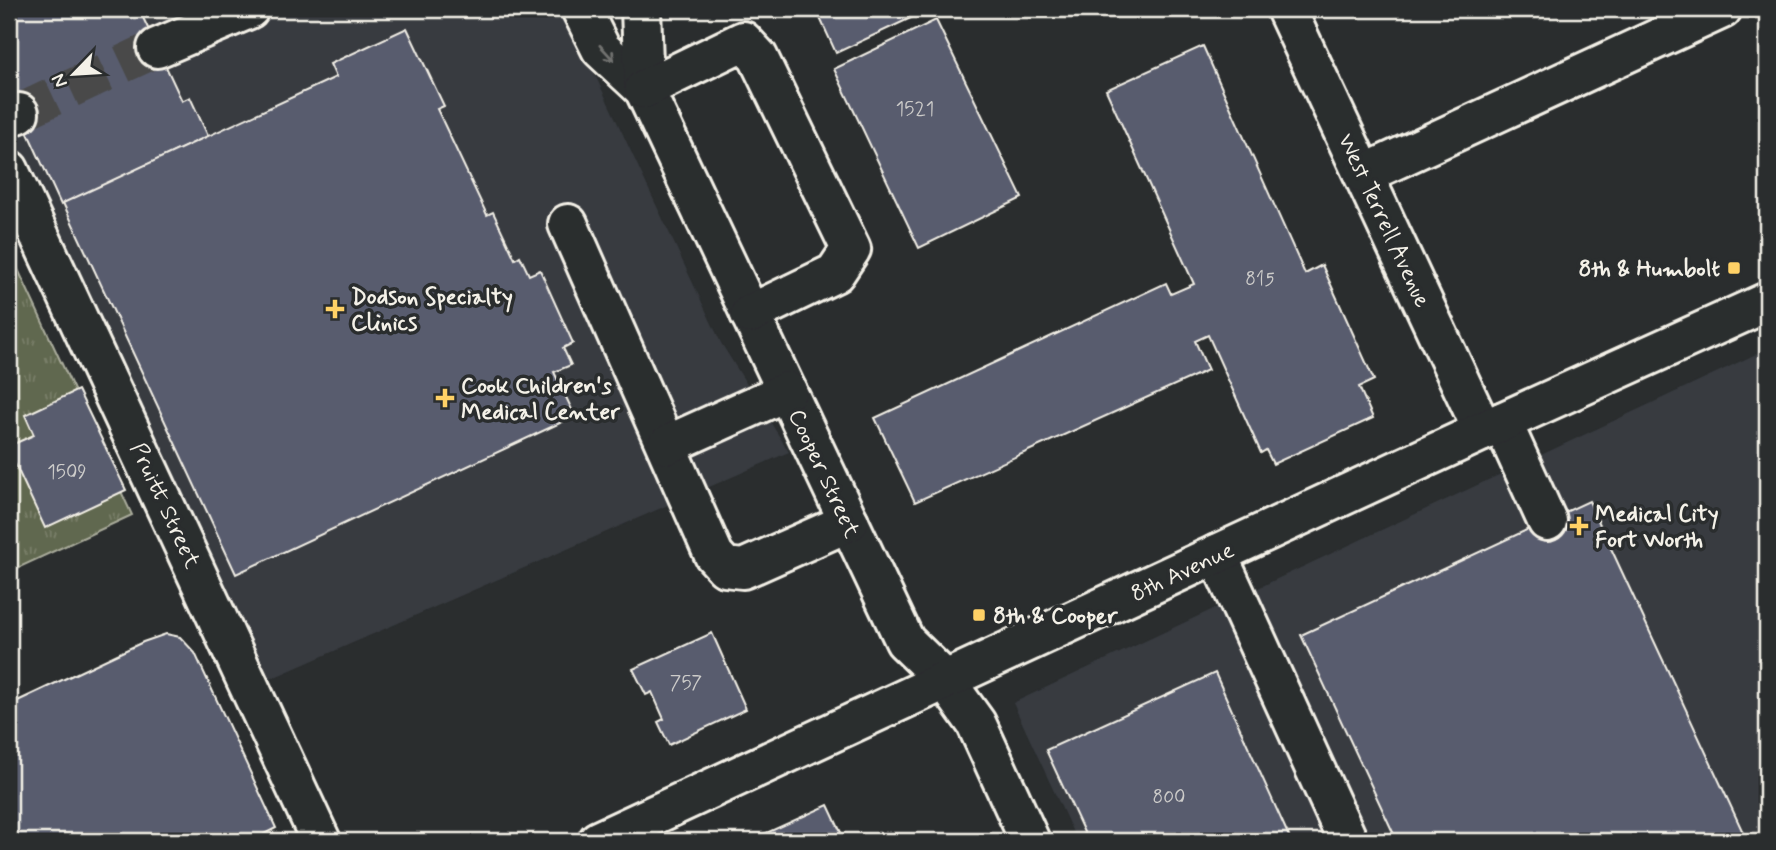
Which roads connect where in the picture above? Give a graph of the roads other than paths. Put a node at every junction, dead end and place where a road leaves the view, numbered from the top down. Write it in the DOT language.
graph roads {
  1 [pos="250,9"];
  2 [pos="580,9"];
  3 [pos="641,9"];
  4 [pos="1286,9"];
  5 [pos="1721,9"];
  6 [pos="157,48"];
  7 [pos="644,89"];
  8 [pos="9,170"];
  9 [pos="1364,174"];
  10 [pos="568,224"];
  11 [pos="1767,302"];
  12 [pos="750,314"];
  13 [pos="787,391"];
  14 [pos="1492,426"];
  15 [pos="667,444"];
  16 [pos="1547,521"];
  17 [pos="849,522"];
  18 [pos="1217,554"];
  19 [pos="945,680"];
  20 [pos="321,841"];
  21 [pos="598,841"];
  22 [pos="1030,841"];
  23 [pos="1348,841"];
  1 -- 6 [label="street"];
  2 -- 7 [label="street, Cooper Street, one-way"];
  3 -- 7 [label="street, Cooper Street"];
  4 -- 9 [label="street, West Terrell Avenue"];
  5 -- 9 [label="street"];
  7 -- 12 [label="street, Cooper Street"];
  7 -- 12 [label="street"];
  8 -- 20 [label="street, Pruitt Street"];
  9 -- 14 [label="street, West Terrell Avenue"];
  10 -- 15 [label="street"];
  11 -- 14 [label="street, 8th Avenue"];
  12 -- 13 [label="street, Cooper Street"];
  13 -- 15 [label="street"];
  13 -- 17 [label="street, Cooper Street"];
  14 -- 16 [label="street, West Terrell Avenue"];
  14 -- 18 [label="street, 8th Avenue"];
  15 -- 17 [label="street"];
  17 -- 19 [label="street, Cooper Street"];
  18 -- 19 [label="street, 8th Avenue"];
  18 -- 23 [label="street"];
  19 -- 21 [label="street, 8th Avenue"];
  19 -- 22 [label="street, Cooper Street"];
}
